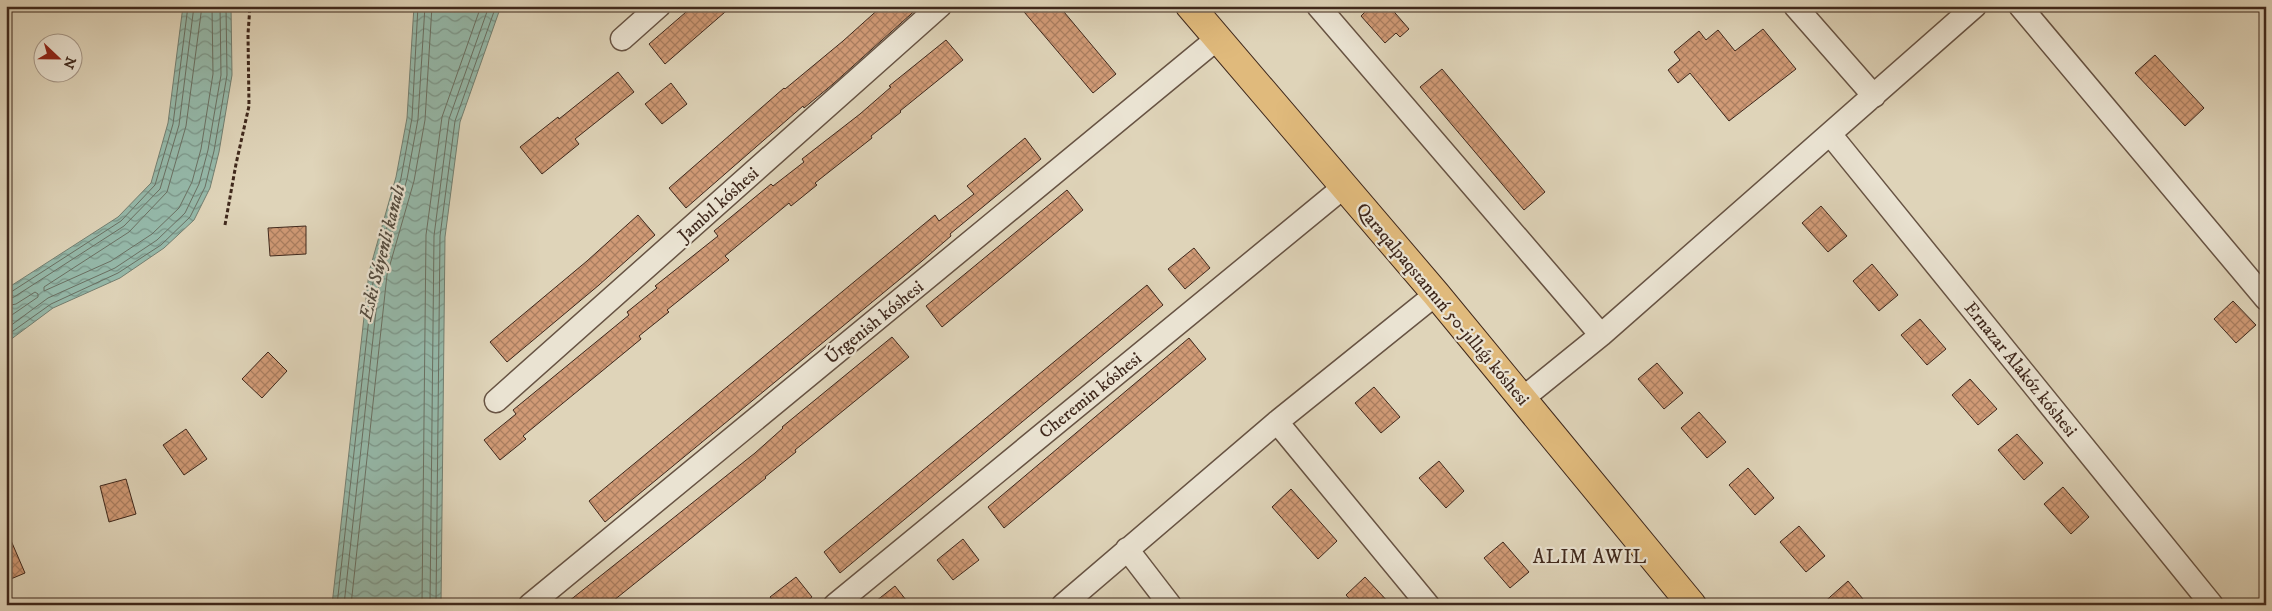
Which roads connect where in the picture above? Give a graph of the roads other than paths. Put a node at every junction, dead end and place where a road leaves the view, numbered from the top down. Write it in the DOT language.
graph roads {
  1 [pos="659,6"];
  2 [pos="940,6"];
  3 [pos="1190,6"];
  4 [pos="1318,6"];
  5 [pos="1795,6"];
  6 [pos="1975,6"];
  7 [pos="2020,6"];
  8 [pos="1218,38"];
  9 [pos="622,40"];
  10 [pos="1874,96"];
  11 [pos="1830,134"];
  12 [pos="1344,186"];
  13 [pos="1436,294"];
  14 [pos="2266,300"];
  15 [pos="1601,335"];
  16 [pos="1522,399"];
  17 [pos="496,401"];
  18 [pos="1277,422"];
  19 [pos="1127,549"];
  20 [pos="530,605"];
  21 [pos="835,605"];
  22 [pos="1063,605"];
  23 [pos="1170,605"];
  24 [pos="1428,605"];
  25 [pos="1692,605"];
  26 [pos="2212,605"];
  1 -- 9 [label="street"];
  2 -- 17 [label="street, Jambıl kóshesi"];
  3 -- 8 [label="main road, Qaraqalpaqstannıń 50-jıllıǵı kóshesi"];
  4 -- 15 [label="street"];
  5 -- 10 [label="street"];
  6 -- 10 [label="street"];
  7 -- 14 [label="street"];
  8 -- 12 [label="main road, Qaraqalpaqstannıń 50-jıllıǵı kóshesi"];
  8 -- 20 [label="street, Úrgenish kóshesi"];
  10 -- 11 [label="street"];
  11 -- 15 [label="street"];
  11 -- 26 [label="street, Ernazar Alakóz kóshesi"];
  12 -- 13 [label="main road, Qaraqalpaqstannıń 50-jıllıǵı kóshesi"];
  12 -- 21 [label="street, Cheremin kóshesi"];
  13 -- 16 [label="main road, Qaraqalpaqstannıń 50-jıllıǵı kóshesi"];
  13 -- 18 [label="street"];
  15 -- 16 [label="street"];
  16 -- 25 [label="main road, Qaraqalpaqstannıń 50-jıllıǵı kóshesi"];
  18 -- 19 [label="street"];
  18 -- 24 [label="street"];
  19 -- 22 [label="street"];
  19 -- 23 [label="street"];
}
